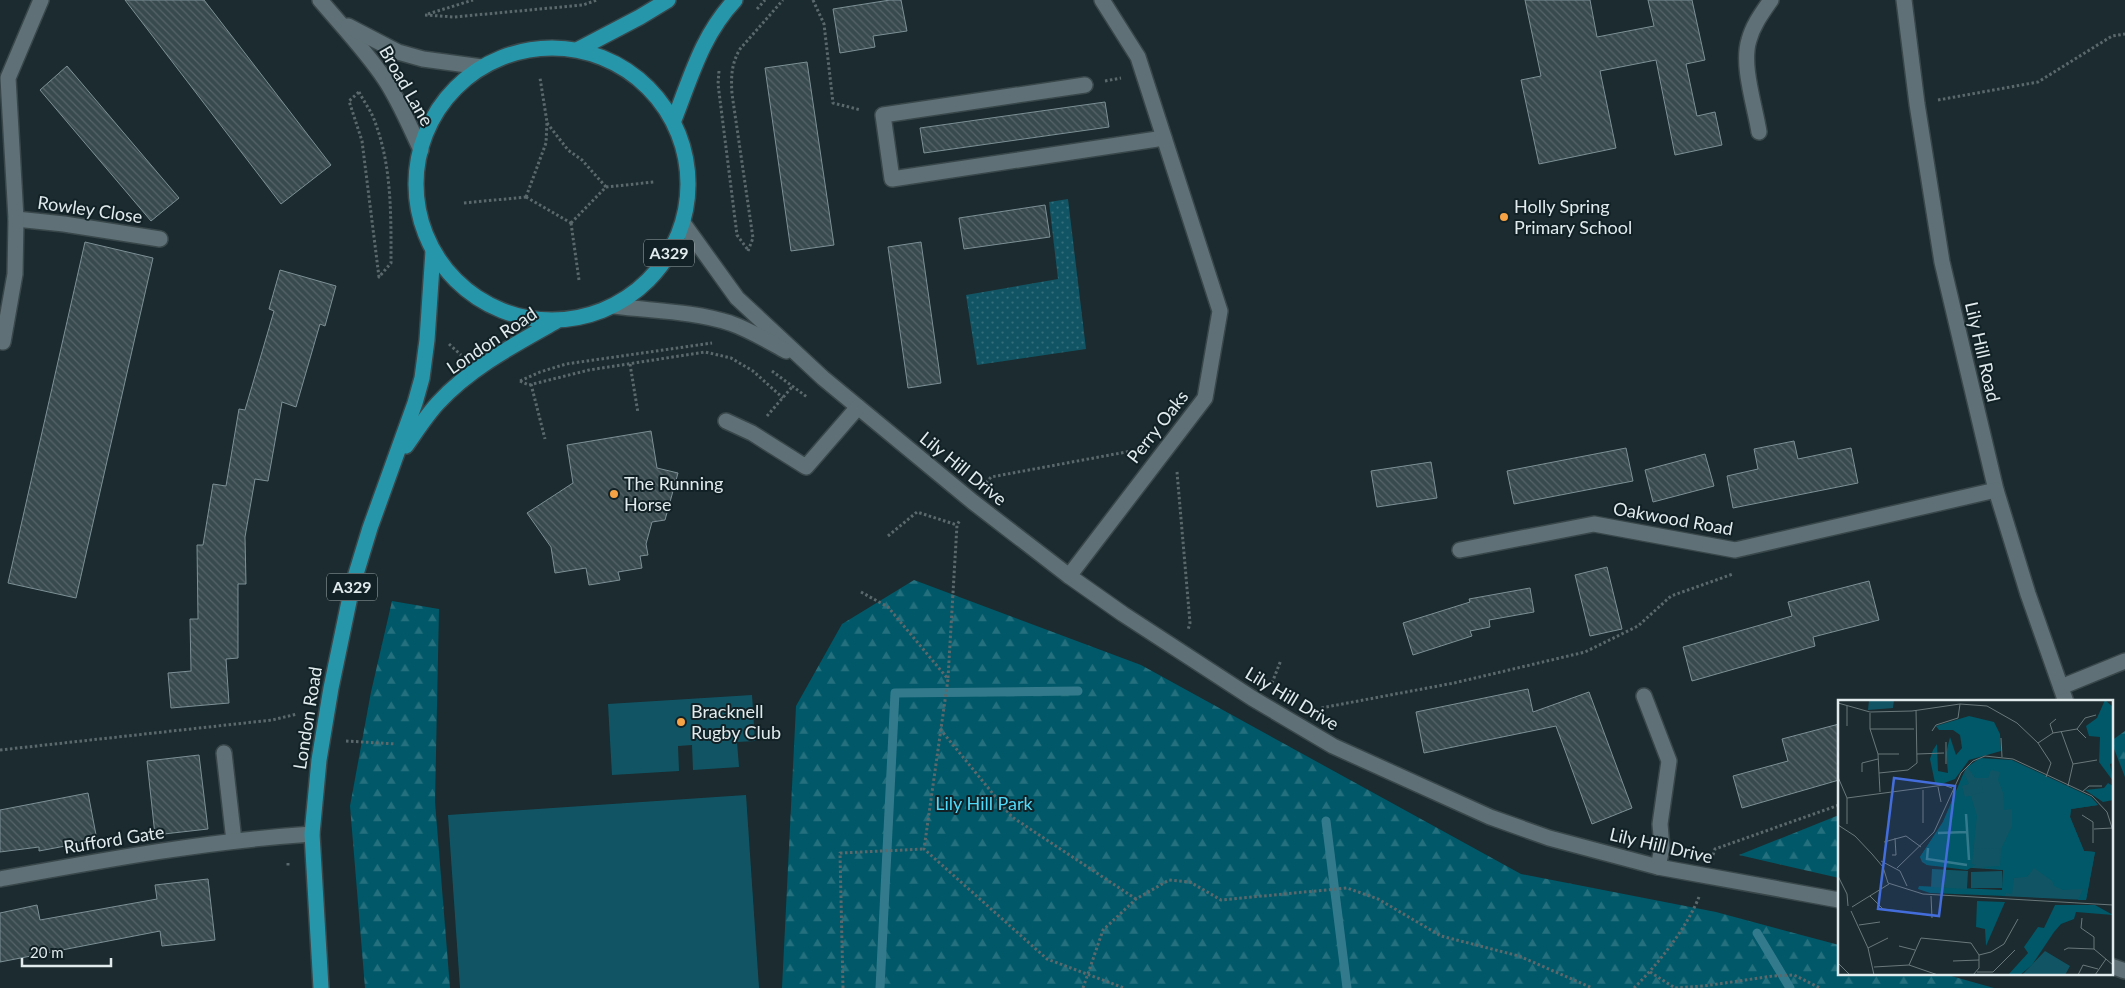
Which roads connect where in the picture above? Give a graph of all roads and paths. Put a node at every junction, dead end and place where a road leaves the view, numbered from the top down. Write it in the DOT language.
graph roads {
  1 [pos="41,0"];
  2 [pos="320,0"];
  3 [pos="473,0"];
  4 [pos="597,0"];
  5 [pos="668,0"];
  6 [pos="735,0"];
  7 [pos="765,0"];
  8 [pos="783,0"];
  9 [pos="813,0"];
  10 [pos="1102,0"];
  11 [pos="1771,0"];
  12 [pos="1904,0"];
  13 [pos="752,14"];
  14 [pos="338,20"];
  15 [pos="2125,34"];
  16 [pos="579,49"];
  17 [pos="482,67"];
  18 [pos="719,68"];
  19 [pos="1143,74"];
  20 [pos="540,78"];
  21 [pos="1085,85"];
  22 [pos="1917,104"];
  23 [pos="883,115"];
  24 [pos="674,120"];
  25 [pos="547,122"];
  26 [pos="1759,132"];
  27 [pos="1164,138"];
  28 [pos="421,150"];
  29 [pos="654,182"];
  30 [pos="606,187"];
  31 [pos="526,197"];
  32 [pos="464,203"];
  33 [pos="16,219"];
  34 [pos="571,223"];
  35 [pos="683,223"];
  36 [pos="160,239"];
  37 [pos="433,251"];
  38 [pos="379,277"];
  39 [pos="579,280"];
  40 [pos="614,306"];
  41 [pos="556,321"];
  42 [pos="445,340"];
  43 [pos="721,341"];
  44 [pos="3,342"];
  45 [pos="461,354"];
  46 [pos="630,364"];
  47 [pos="809,364"];
  48 [pos="770,370"];
  49 [pos="531,384"];
  50 [pos="792,387"];
  51 [pos="811,400"];
  52 [pos="858,407"];
  53 [pos="638,413"];
  54 [pos="726,421"];
  55 [pos="545,439"];
  56 [pos="1144,448"];
  57 [pos="394,463"];
  58 [pos="1177,468"];
  59 [pos="987,482"];
  60 [pos="1996,490"];
  61 [pos="888,536"];
  62 [pos="1752,546"];
  63 [pos="1460,550"];
  64 [pos="1069,576"];
  65 [pos="861,592"];
  66 [pos="1187,633"];
  67 [pos="1281,660"];
  68 [pos="2125,661"];
  69 [pos="948,678"];
  70 [pos="1271,686"];
  71 [pos="2061,687"];
  72 [pos="1644,696"];
  73 [pos="2065,700"];
  74 [pos="1319,713"];
  75 [pos="297,714"];
  76 [pos="940,729"];
  77 [pos="345,741"];
  78 [pos="396,744"];
  79 [pos="0,750"];
  80 [pos="224,753"];
  81 [pos="1838,805"];
  82 [pos="312,834"];
  83 [pos="234,841"];
  84 [pos="924,849"];
  85 [pos="1712,858"];
  86 [pos="288,863"];
  87 [pos="1658,867"];
  88 [pos="288,868"];
  89 [pos="0,879"];
  90 [pos="1136,899"];
  91 [pos="1698,900"];
  92 [pos="1838,900"];
  93 [pos="2112,966"];
  94 [pos="2125,971"];
  95 [pos="1650,972"];
  96 [pos="1088,974"];
  97 [pos="321,988"];
  98 [pos="843,988"];
  99 [pos="1083,988"];
  100 [pos="1124,988"];
  101 [pos="1592,988"];
  102 [pos="1634,988"];
  103 [pos="1820,988"];
  1 -- 33 [label="street, Rowley Close"];
  2 -- 14 [label="street, Broad Lane"];
  3 -- 4 [label="path"];
  5 -- 16 [label="main road"];
  6 -- 24 [label="main road"];
  7 -- 13 [label="path"];
  8 -- 18 [label="path"];
  9 -- 23 [label="path"];
  10 -- 19 [label="street, Perry Oaks"];
  11 -- 26 [label="street"];
  12 -- 22 [label="street, Lily Hill Road"];
  14 -- 17 [label="street, Broad Lane"];
  14 -- 28 [label="street, Broad Lane"];
  15 -- 22 [label="path"];
  16 -- 17 [label="main road, A329"];
  16 -- 24 [label="main road, A329"];
  17 -- 28 [label="main road, A329"];
  19 -- 21 [label="path"];
  19 -- 27 [label="street, Perry Oaks"];
  20 -- 25 [label="path"];
  21 -- 23 [label="street"];
  22 -- 60 [label="street, Lily Hill Road"];
  23 -- 27 [label="street"];
  24 -- 35 [label="main road, A329"];
  25 -- 30 [label="path"];
  25 -- 31 [label="path"];
  27 -- 64 [label="street, Perry Oaks"];
  28 -- 37 [label="main road, A329"];
  29 -- 30 [label="path"];
  30 -- 34 [label="path"];
  31 -- 32 [label="path"];
  31 -- 34 [label="path"];
  33 -- 36 [label="street, Rowley Close"];
  33 -- 44 [label="street, Rowley Close"];
  34 -- 39 [label="path"];
  35 -- 40 [label="main road, A329"];
  35 -- 47 [label="street, Lily Hill Drive"];
  37 -- 41 [label="main road, A329"];
  37 -- 57 [label="main road, London Road / A329"];
  38 -- 38 [label="path"];
  40 -- 41 [label="main road, A329"];
  40 -- 47 [label="street, Lily Hill Drive"];
  41 -- 57 [label="main road, London Road / A329"];
  42 -- 45 [label="path"];
  43 -- 49 [label="path"];
  46 -- 49 [label="path"];
  46 -- 50 [label="path"];
  46 -- 53 [label="path"];
  47 -- 52 [label="street, Lily Hill Drive"];
  48 -- 50 [label="path"];
  49 -- 55 [label="path"];
  50 -- 51 [label="path"];
  52 -- 54 [label="street"];
  52 -- 64 [label="street, Lily Hill Drive"];
  56 -- 59 [label="path"];
  57 -- 82 [label="main road, London Road / A329"];
  58 -- 66 [label="path"];
  60 -- 62 [label="street, Oakwood Road"];
  60 -- 71 [label="street, Lily Hill Road"];
  61 -- 69 [label="path"];
  62 -- 63 [label="street, Oakwood Road"];
  62 -- 74 [label="path"];
  64 -- 87 [label="street, Lily Hill Drive"];
  65 -- 69 [label="path"];
  67 -- 70 [label="path"];
  68 -- 71 [label="street"];
  69 -- 76 [label="path"];
  71 -- 73 [label="street, Lily Hill Road"];
  72 -- 87 [label="street"];
  75 -- 79 [label="path"];
  76 -- 84 [label="path"];
  76 -- 90 [label="path"];
  77 -- 78 [label="path"];
  80 -- 83 [label="street"];
  81 -- 85 [label="path"];
  82 -- 83 [label="street, Rufford Gate"];
  82 -- 97 [label="main road, London Road / A329"];
  83 -- 89 [label="street, Rufford Gate"];
  84 -- 96 [label="path"];
  84 -- 98 [label="path"];
  86 -- 88 [label="path"];
  87 -- 92 [label="street, Lily Hill Drive"];
  90 -- 96 [label="path"];
  90 -- 101 [label="path"];
  91 -- 95 [label="path"];
  93 -- 94 [label="street"];
  95 -- 102 [label="path"];
  95 -- 103 [label="path"];
  96 -- 99 [label="path"];
  96 -- 100 [label="path"];
}
